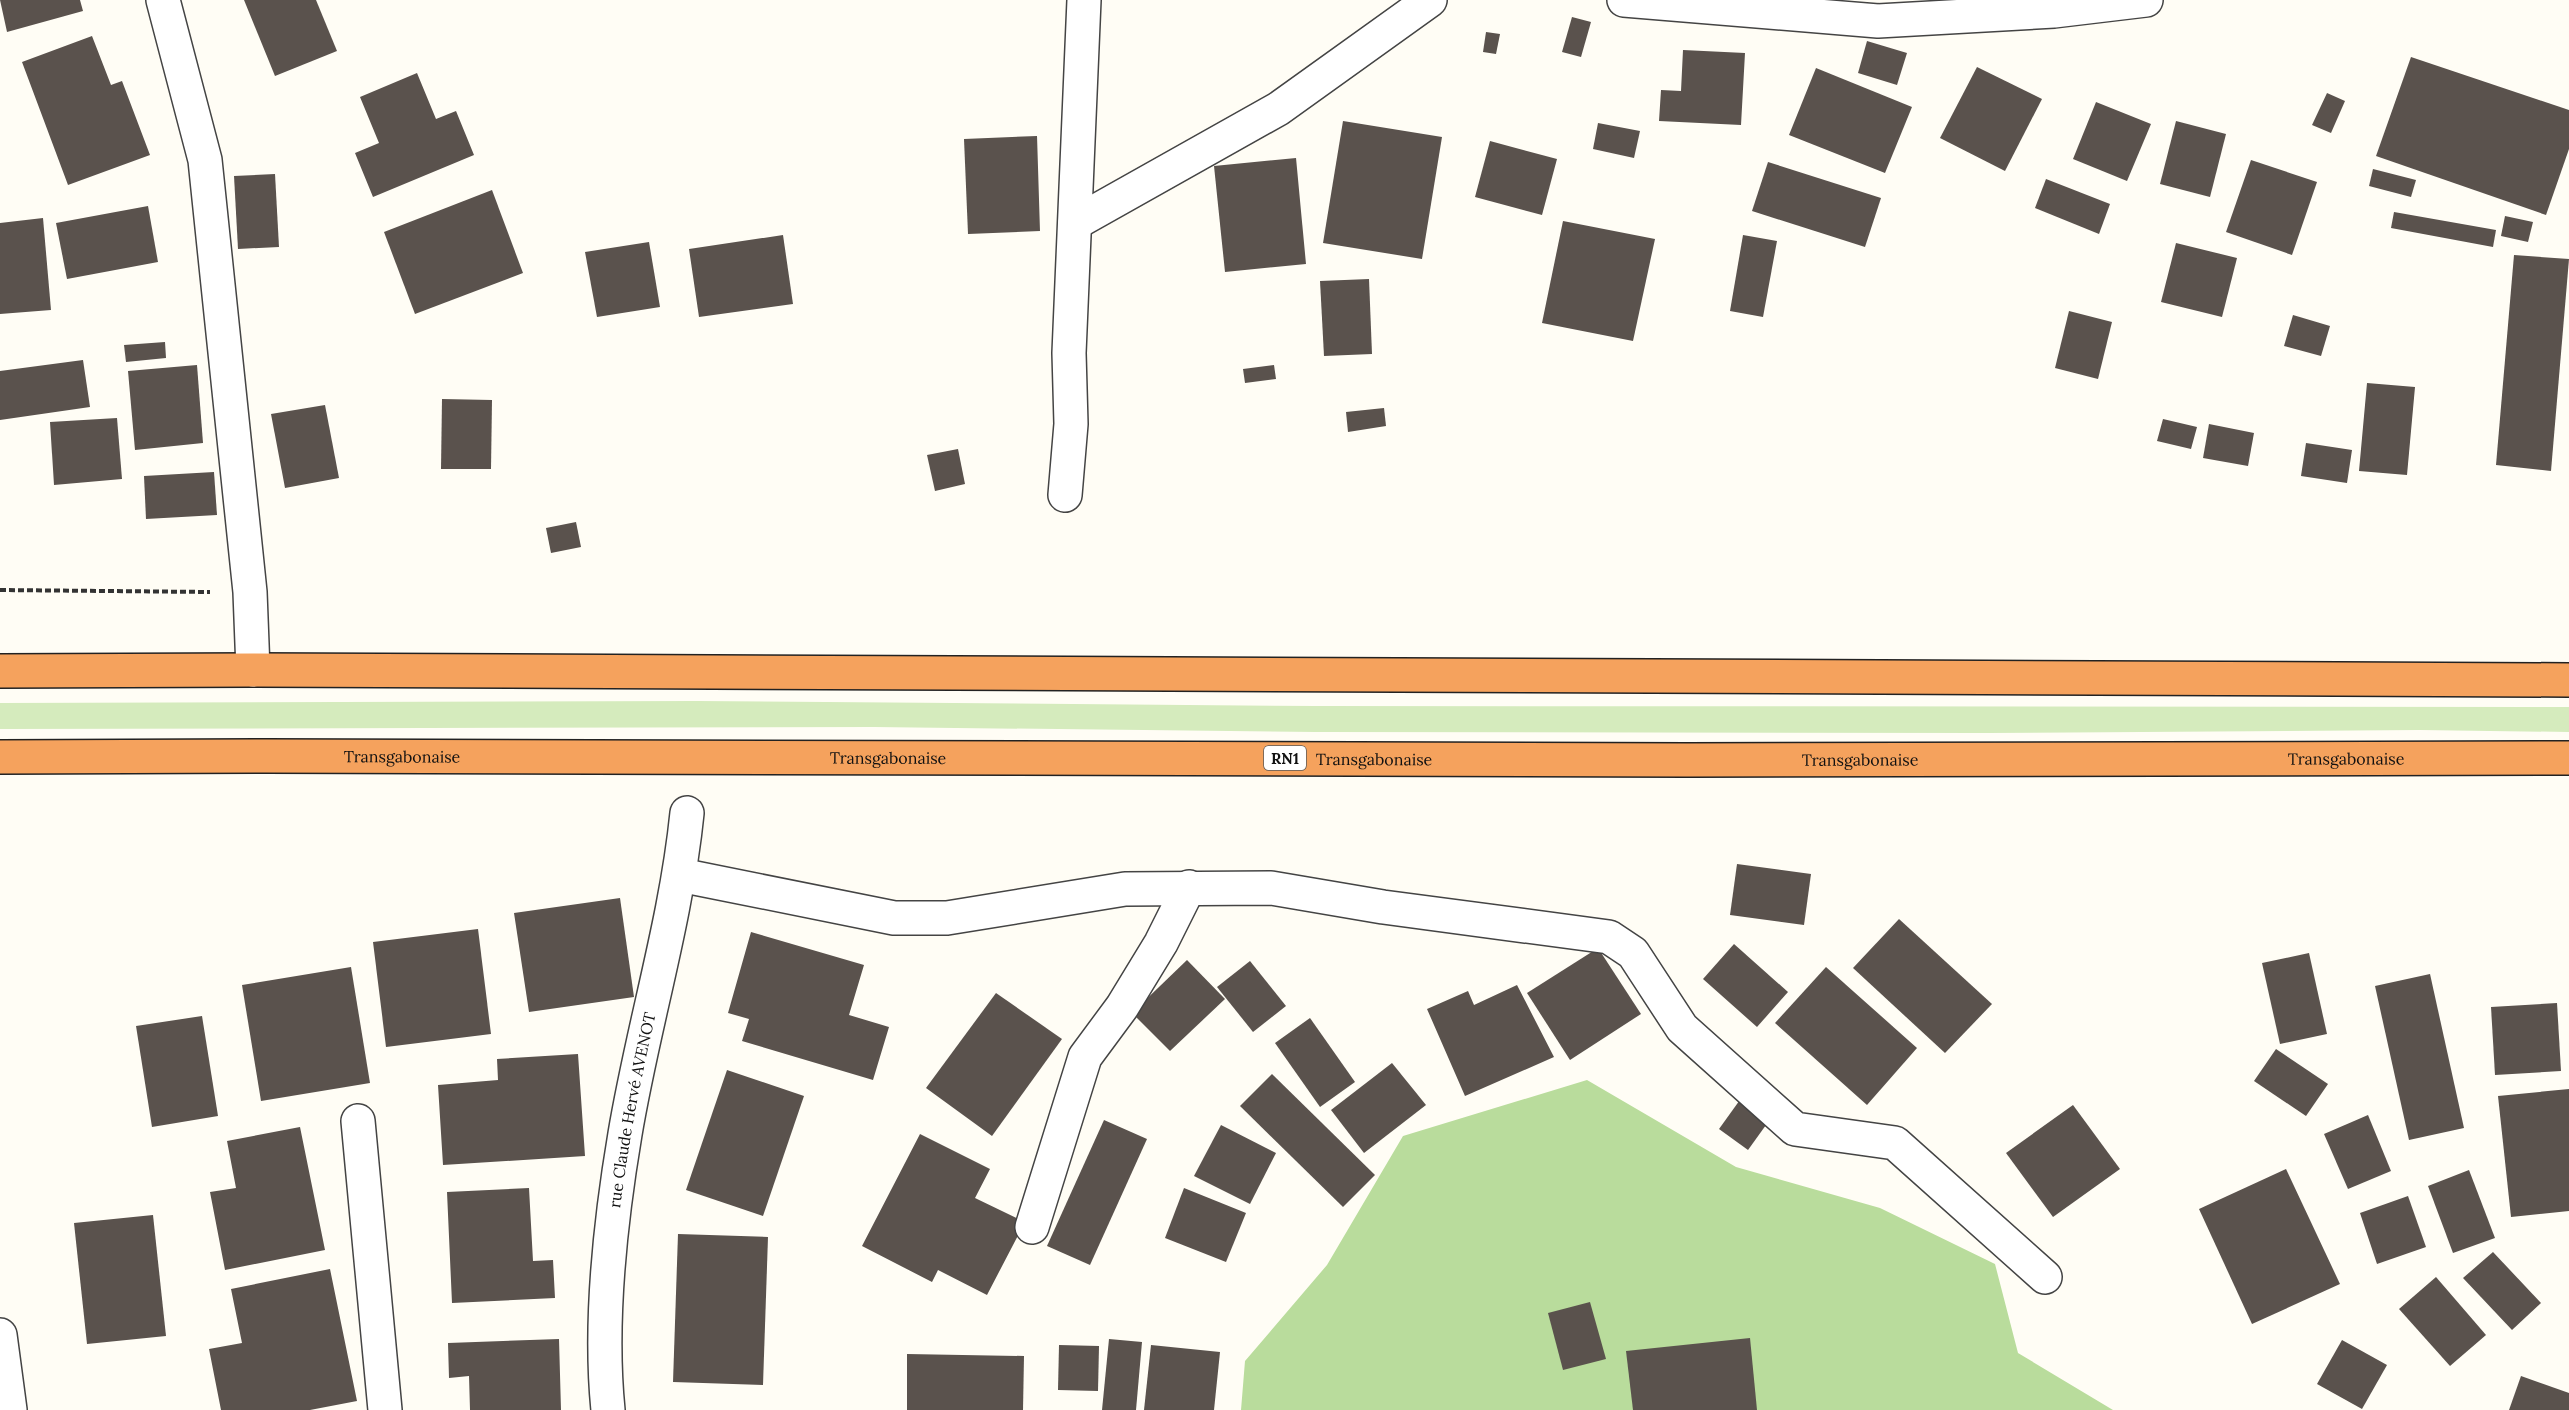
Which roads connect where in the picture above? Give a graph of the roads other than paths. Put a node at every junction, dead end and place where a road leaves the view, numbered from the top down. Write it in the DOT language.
graph roads {
  1 [pos="163,0"];
  2 [pos="1084,0"];
  3 [pos="1430,0"];
  4 [pos="1624,0"];
  5 [pos="2146,0"];
  6 [pos="1075,223"];
  7 [pos="1065,495"];
  8 [pos="253,670"];
  9 [pos="0,671"];
  10 [pos="2569,680"];
  11 [pos="0,757"];
  12 [pos="2569,758"];
  13 [pos="687,813"];
  14 [pos="680,875"];
  15 [pos="1189,887"];
  16 [pos="358,1121"];
  17 [pos="1032,1227"];
  18 [pos="2045,1277"];
  19 [pos="0,1335"];
  20 [pos="10,1410"];
  21 [pos="385,1410"];
  22 [pos="608,1410"];
  1 -- 8 [label="street"];
  2 -- 6 [label="street"];
  3 -- 6 [label="street"];
  4 -- 5 [label="street"];
  6 -- 7 [label="street"];
  8 -- 9 [label="highway"];
  8 -- 10 [label="highway"];
  11 -- 12 [label="highway, Transgabonaise / RN1"];
  13 -- 14 [label="street, rue Claude Hervé AVENOT"];
  14 -- 15 [label="street"];
  14 -- 22 [label="street, rue Claude Hervé AVENOT"];
  15 -- 17 [label="street"];
  15 -- 18 [label="street"];
  16 -- 21 [label="street"];
  19 -- 20 [label="street"];
}
